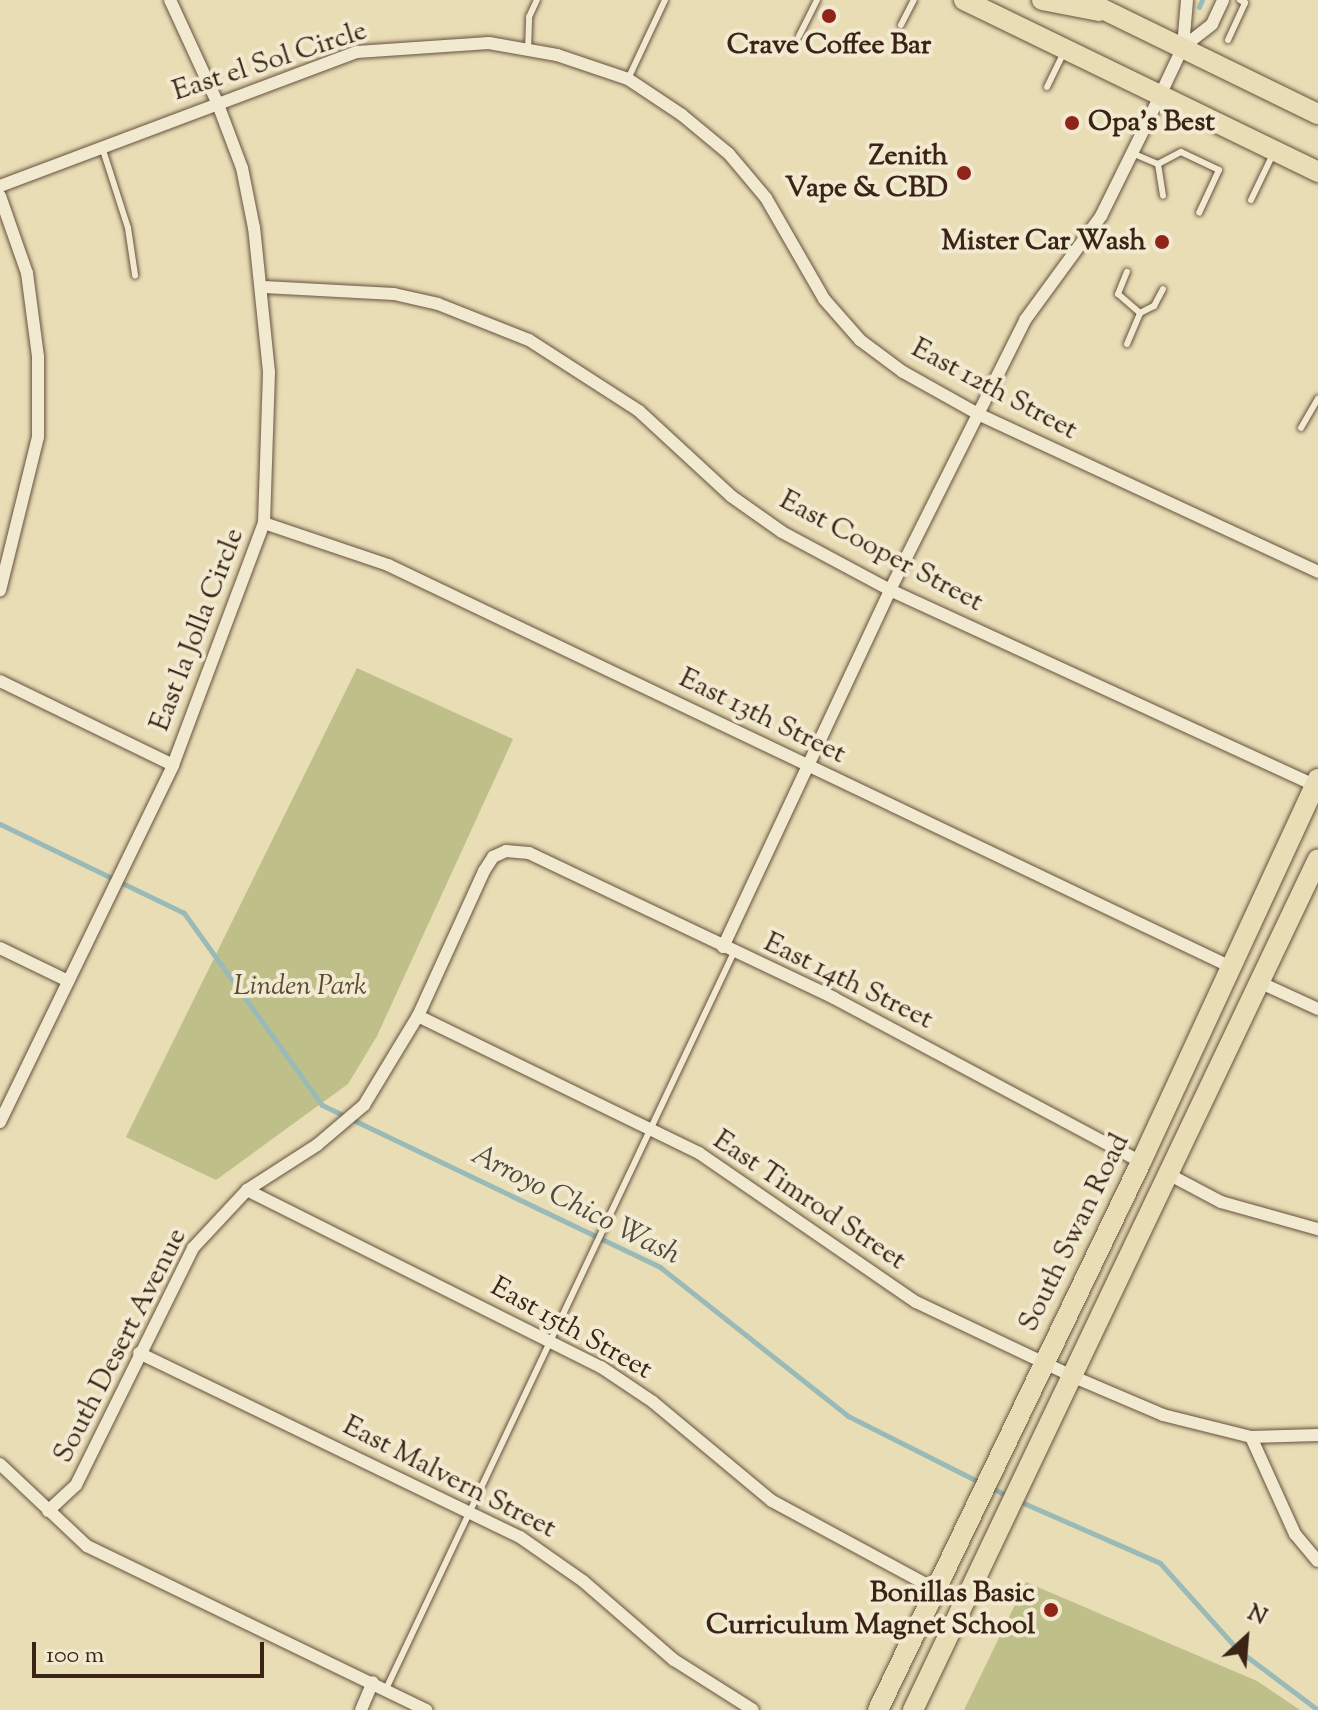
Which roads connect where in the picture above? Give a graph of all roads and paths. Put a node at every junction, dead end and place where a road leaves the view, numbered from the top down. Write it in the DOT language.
graph roads {
  1 [pos="170,0"];
  2 [pos="537,0"];
  3 [pos="665,0"];
  4 [pos="817,0"];
  5 [pos="914,0"];
  6 [pos="964,0"];
  7 [pos="1042,0"];
  8 [pos="1084,0"];
  9 [pos="1187,0"];
  10 [pos="1223,0"];
  11 [pos="1240,0"];
  12 [pos="1114,14"];
  13 [pos="901,25"];
  14 [pos="799,36"];
  15 [pos="1228,40"];
  16 [pos="1183,47"];
  17 [pos="528,50"];
  18 [pos="1065,50"];
  19 [pos="628,79"];
  20 [pos="1047,87"];
  21 [pos="1160,95"];
  22 [pos="217,102"];
  23 [pos="1318,114"];
  24 [pos="102,147"];
  25 [pos="1274,151"];
  26 [pos="1132,153"];
  27 [pos="729,154"];
  28 [pos="1158,164"];
  29 [pos="1318,172"];
  30 [pos="0,186"];
  31 [pos="0,196"];
  32 [pos="1163,196"];
  33 [pos="1251,200"];
  34 [pos="1199,213"];
  35 [pos="1127,272"];
  36 [pos="135,275"];
  37 [pos="264,287"];
  38 [pos="1163,289"];
  39 [pos="1140,313"];
  40 [pos="1127,344"];
  41 [pos="1318,399"];
  42 [pos="978,414"];
  43 [pos="1301,428"];
  44 [pos="264,523"];
  45 [pos="1318,572"];
  46 [pos="0,590"];
  47 [pos="890,590"];
  48 [pos="0,681"];
  49 [pos="173,765"];
  50 [pos="809,766"];
  51 [pos="1317,784"];
  52 [pos="529,853"];
  53 [pos="1318,859"];
  54 [pos="0,948"];
  55 [pos="728,950"];
  56 [pos="1233,968"];
  57 [pos="68,981"];
  58 [pos="1261,983"];
  59 [pos="1318,1009"];
  60 [pos="418,1016"];
  61 [pos="0,1122"];
  62 [pos="651,1130"];
  63 [pos="1141,1162"];
  64 [pos="1170,1175"];
  65 [pos="247,1190"];
  66 [pos="1318,1229"];
  67 [pos="551,1341"];
  68 [pos="139,1353"];
  69 [pos="1043,1362"];
  70 [pos="1074,1377"];
  71 [pos="1318,1435"];
  72 [pos="1251,1437"];
  73 [pos="0,1464"];
  74 [pos="48,1511"];
  75 [pos="470,1511"];
  76 [pos="1318,1561"];
  77 [pos="935,1589"];
  78 [pos="380,1686"];
  79 [pos="361,1710"];
  80 [pos="427,1710"];
  81 [pos="753,1710"];
  82 [pos="878,1710"];
  83 [pos="913,1710"];
  1 -- 22 [label="street, East la Jolla Circle"];
  2 -- 17 [label="lane"];
  3 -- 19 [label="lane"];
  4 -- 14 [label="lane"];
  5 -- 13 [label="lane"];
  6 -- 18 [label="main road"];
  7 -- 12 [label="main road"];
  8 -- 12 [label="main road"];
  9 -- 16 [label="street"];
  10 -- 16 [label="street"];
  11 -- 15 [label="lane"];
  12 -- 16 [label="main road"];
  16 -- 21 [label="street"];
  16 -- 23 [label="main road"];
  17 -- 19 [label="street, East el Sol Circle"];
  17 -- 22 [label="street, East el Sol Circle"];
  18 -- 20 [label="lane"];
  18 -- 21 [label="main road"];
  19 -- 27 [label="street, East el Sol Circle"];
  21 -- 25 [label="main road"];
  21 -- 26 [label="street"];
  22 -- 24 [label="street, East el Sol Circle"];
  22 -- 37 [label="street, East la Jolla Circle"];
  24 -- 30 [label="street, East el Sol Circle"];
  24 -- 36 [label="lane"];
  25 -- 29 [label="main road"];
  25 -- 33 [label="lane"];
  26 -- 28 [label="lane"];
  26 -- 42 [label="street"];
  27 -- 42 [label="street, East 12th Street"];
  28 -- 32 [label="lane"];
  28 -- 34 [label="lane"];
  31 -- 46 [label="street"];
  35 -- 39 [label="lane"];
  37 -- 44 [label="street, East la Jolla Circle"];
  37 -- 47 [label="street, East Cooper Street"];
  38 -- 39 [label="lane"];
  39 -- 40 [label="lane"];
  41 -- 43 [label="lane"];
  42 -- 45 [label="street, East 12th Street"];
  42 -- 47 [label="street"];
  44 -- 49 [label="street, East la Jolla Circle"];
  44 -- 50 [label="street, East 13th Street"];
  47 -- 50 [label="street"];
  47 -- 51 [label="street, East Cooper Street"];
  48 -- 49 [label="street"];
  49 -- 57 [label="street, East la Jolla Circle"];
  50 -- 55 [label="street"];
  50 -- 56 [label="street, East 13th Street"];
  51 -- 56 [label="main road, South Swan Road"];
  52 -- 55 [label="street, East 14th Street"];
  52 -- 60 [label="street, South Desert Avenue"];
  53 -- 58 [label="main road"];
  54 -- 57 [label="street"];
  55 -- 62 [label="lane"];
  55 -- 63 [label="street, East 14th Street"];
  56 -- 63 [label="main road, South Swan Road"];
  57 -- 61 [label="street, East la Jolla Circle"];
  58 -- 59 [label="street"];
  58 -- 64 [label="main road"];
  60 -- 62 [label="street, East Timrod Street"];
  60 -- 65 [label="street, South Desert Avenue"];
  62 -- 67 [label="lane"];
  62 -- 69 [label="street, East Timrod Street"];
  63 -- 69 [label="main road, South Swan Road"];
  64 -- 66 [label="street"];
  64 -- 70 [label="main road"];
  65 -- 67 [label="street, East 15th Street"];
  65 -- 68 [label="street, South Desert Avenue"];
  67 -- 75 [label="lane"];
  67 -- 77 [label="street, East 15th Street"];
  68 -- 74 [label="street, South Desert Avenue"];
  68 -- 75 [label="street, East Malvern Street"];
  69 -- 70 [label="street, East Timrod Street"];
  69 -- 77 [label="main road, South Swan Road"];
  70 -- 72 [label="street, East Timrod Street"];
  70 -- 83 [label="main road"];
  71 -- 72 [label="street, East Timrod Street"];
  72 -- 76 [label="street"];
  73 -- 74 [label="street"];
  74 -- 78 [label="street"];
  75 -- 78 [label="lane"];
  75 -- 81 [label="street, East Malvern Street"];
  77 -- 82 [label="main road, South Swan Road"];
  78 -- 79 [label="street"];
  78 -- 80 [label="street"];
}
